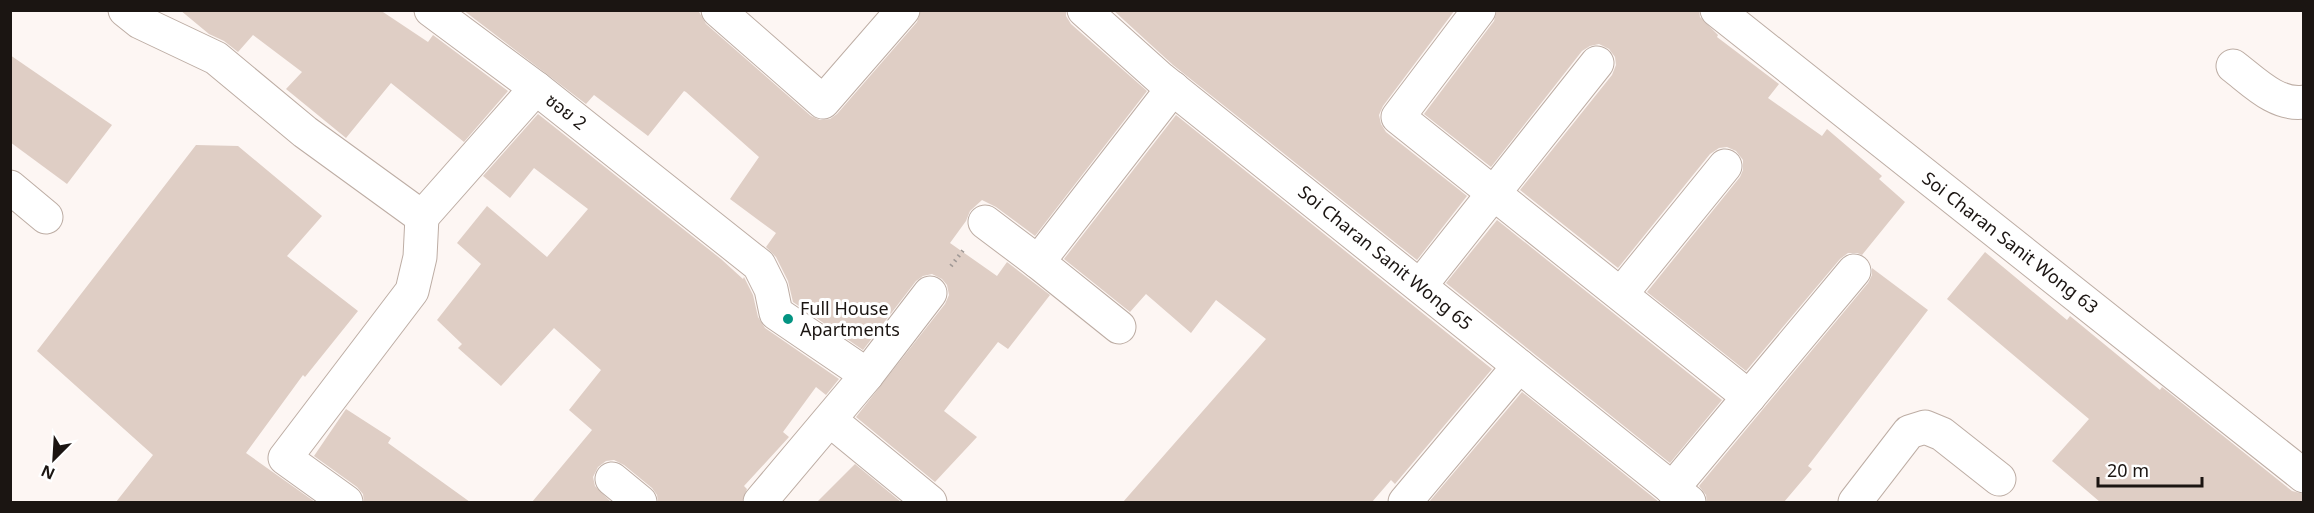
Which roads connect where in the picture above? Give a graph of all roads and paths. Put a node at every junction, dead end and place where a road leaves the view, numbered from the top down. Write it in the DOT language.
graph roads {
  1 [pos="125,10"];
  2 [pos="431,10"];
  3 [pos="718,10"];
  4 [pos="903,10"];
  5 [pos="1084,10"];
  6 [pos="1479,10"];
  7 [pos="1717,10"];
  8 [pos="1597,63"];
  9 [pos="2233,66"];
  10 [pos="537,88"];
  11 [pos="1173,88"];
  12 [pos="2304,102"];
  13 [pos="1725,166"];
  14 [pos="10,188"];
  15 [pos="1494,193"];
  16 [pos="46,217"];
  17 [pos="422,218"];
  18 [pos="985,222"];
  19 [pos="1038,262"];
  20 [pos="1854,271"];
  21 [pos="1420,286"];
  22 [pos="930,293"];
  23 [pos="1621,294"];
  24 [pos="1119,327"];
  25 [pos="1519,366"];
  26 [pos="867,375"];
  27 [pos="1749,397"];
  28 [pos="830,420"];
  29 [pos="2304,476"];
  30 [pos="612,479"];
  31 [pos="1999,479"];
  32 [pos="1681,496"];
  33 [pos="346,502"];
  34 [pos="640,502"];
  35 [pos="760,502"];
  36 [pos="930,502"];
  37 [pos="1405,502"];
  38 [pos="1855,502"];
  1 -- 17 [label="street"];
  2 -- 10 [label="street"];
  3 -- 4 [label="street"];
  5 -- 11 [label="street, Soi Charan Sanit Wong 65"];
  6 -- 15 [label="street"];
  7 -- 29 [label="street, Soi Charan Sanit Wong 63"];
  8 -- 15 [label="street"];
  9 -- 12 [label="street"];
  10 -- 17 [label="street, ซอย 2"];
  10 -- 26 [label="street, ซอย 2"];
  11 -- 19 [label="street"];
  11 -- 21 [label="street, Soi Charan Sanit Wong 65"];
  13 -- 23 [label="street"];
  14 -- 16 [label="street"];
  15 -- 21 [label="street"];
  15 -- 23 [label="street"];
  17 -- 33 [label="street"];
  18 -- 19 [label="street"];
  18 -- 22 [label="path"];
  19 -- 24 [label="street"];
  20 -- 27 [label="street"];
  21 -- 25 [label="street, Soi Charan Sanit Wong 65"];
  22 -- 26 [label="street"];
  23 -- 27 [label="street"];
  25 -- 32 [label="street, Soi Charan Sanit Wong 65"];
  25 -- 37 [label="street"];
  26 -- 28 [label="street"];
  27 -- 32 [label="street"];
  28 -- 35 [label="street"];
  28 -- 36 [label="street"];
  30 -- 34 [label="street"];
  31 -- 38 [label="street"];
}
